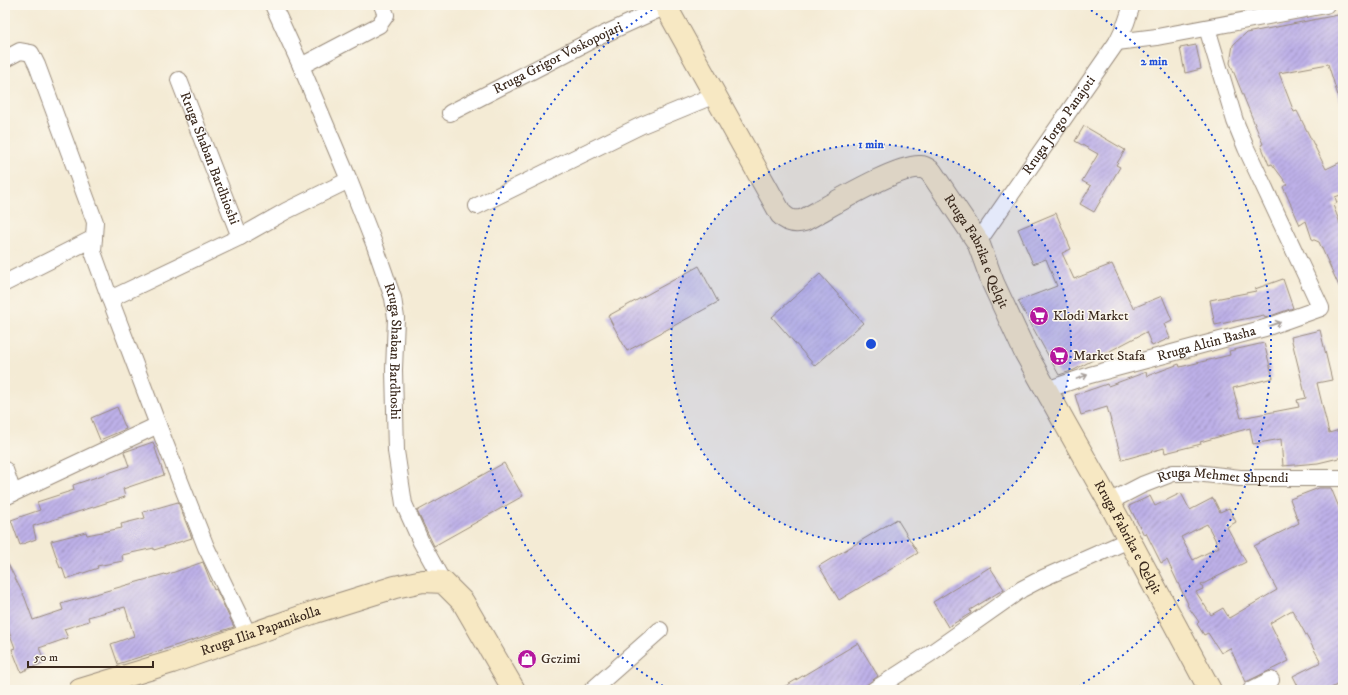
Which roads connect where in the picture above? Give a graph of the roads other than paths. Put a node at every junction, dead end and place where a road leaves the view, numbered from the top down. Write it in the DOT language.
graph roads {
  1 [pos="273,5"];
  2 [pos="382,5"];
  3 [pos="1132,5"];
  4 [pos="1326,5"];
  5 [pos="665,6"];
  6 [pos="1208,28"];
  7 [pos="1117,42"];
  8 [pos="5,59"];
  9 [pos="301,66"];
  10 [pos="179,80"];
  11 [pos="715,95"];
  12 [pos="450,113"];
  13 [pos="349,180"];
  14 [pos="477,206"];
  15 [pos="240,237"];
  16 [pos="94,238"];
  17 [pos="978,242"];
  18 [pos="5,283"];
  19 [pos="110,299"];
  20 [pos="1046,390"];
  21 [pos="158,425"];
  22 [pos="5,470"];
  23 [pos="1343,478"];
  24 [pos="9,495"];
  25 [pos="1109,502"];
  26 [pos="1129,540"];
  27 [pos="443,582"];
  28 [pos="660,630"];
  29 [pos="249,636"];
  30 [pos="1271,680"];
  31 [pos="80,690"];
  32 [pos="514,690"];
  33 [pos="592,690"];
  34 [pos="874,690"];
  35 [pos="1210,690"];
  36 [pos="1251,690"];
  1 -- 9 [label="street, Rruga Shaban Bardhoshi"];
  2 -- 9 [label="street"];
  3 -- 7 [label="street, Rruga Jorgo Panajoti"];
  4 -- 6 [label="street"];
  5 -- 11 [label="street, Rruga Fabrika e Qelqit"];
  5 -- 12 [label="street, Rruga Grigor Voskopojari"];
  6 -- 7 [label="street"];
  20 -- 6 [label="street, Rruga Altin Basha, one-way"];
  7 -- 17 [label="street, Rruga Jorgo Panajoti"];
  8 -- 16 [label="street"];
  9 -- 13 [label="street, Rruga Shaban Bardhoshi"];
  10 -- 15 [label="street, Rruga Shaban Bardhioshi"];
  11 -- 14 [label="street"];
  11 -- 17 [label="street, Rruga Fabrika e Qelqit"];
  13 -- 15 [label="street, Rruga Shaban Bardhioshi"];
  13 -- 27 [label="street, Rruga Shaban Bardhoshi"];
  15 -- 19 [label="street, Rruga Shaban Bardhioshi"];
  16 -- 18 [label="street"];
  16 -- 19 [label="street"];
  17 -- 20 [label="street, Rruga Fabrika e Qelqit"];
  19 -- 21 [label="street"];
  20 -- 25 [label="street, Rruga Fabrika e Qelqit"];
  21 -- 24 [label="street"];
  21 -- 29 [label="street"];
  22 -- 24 [label="street"];
  23 -- 25 [label="street, Rruga Mehmet Shpendi"];
  25 -- 26 [label="street, Rruga Fabrika e Qelqit"];
  26 -- 34 [label="street"];
  26 -- 35 [label="street, Rruga Fabrika e Qelqit"];
  27 -- 29 [label="street, Rruga Ilia Papanikolla"];
  27 -- 32 [label="street, Rruga Shaban Bardhoshi"];
  28 -- 33 [label="street"];
  29 -- 31 [label="street, Rruga Ilia Papanikolla"];
  30 -- 36 [label="street"];
}
